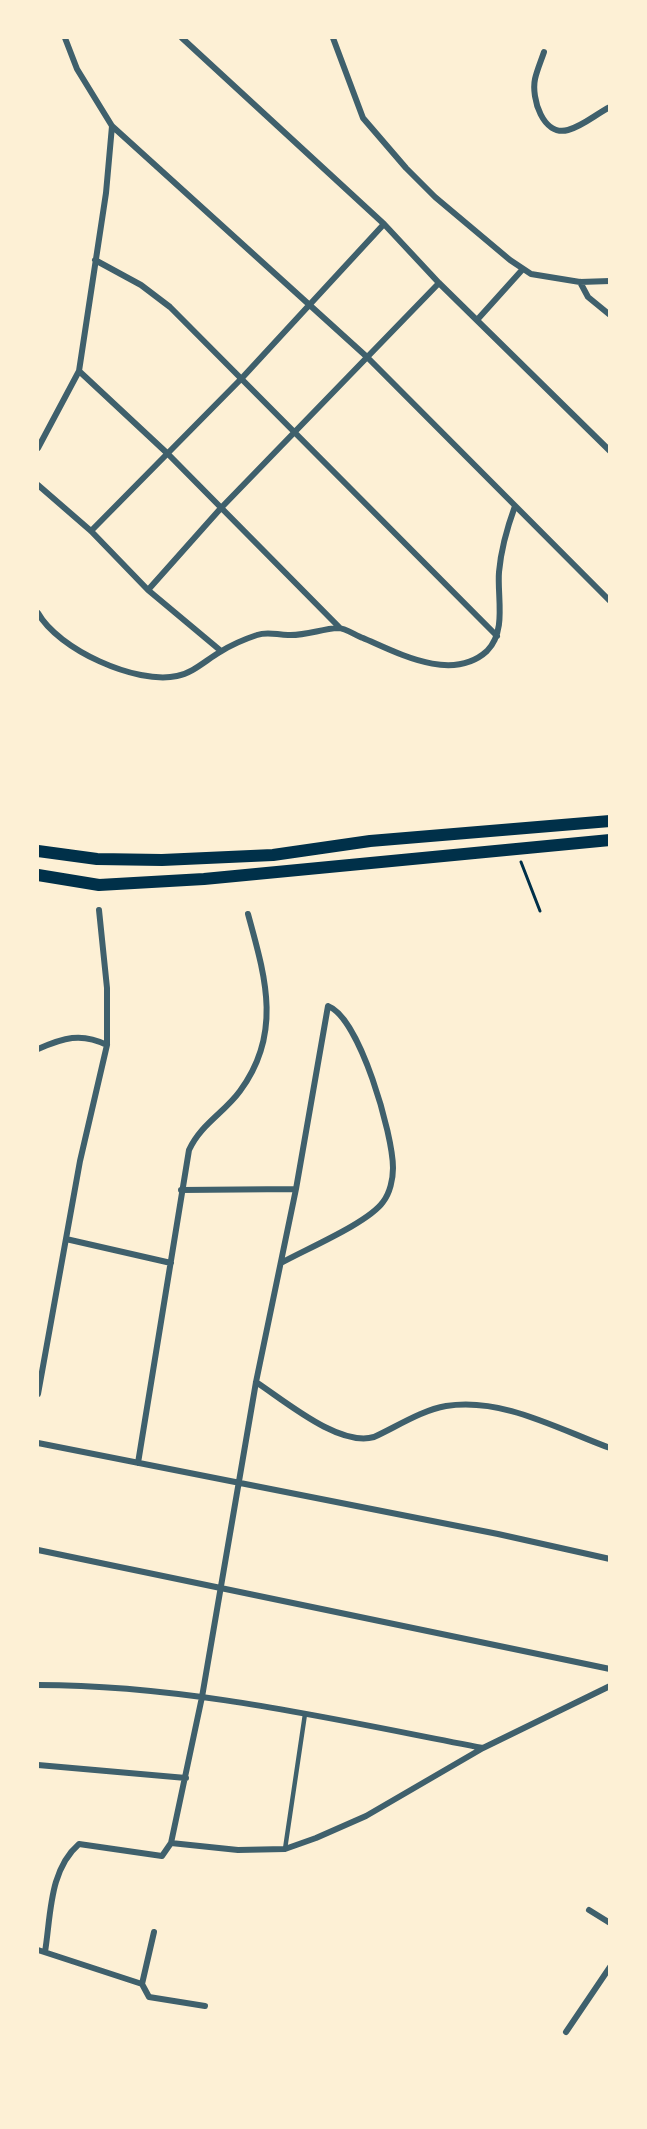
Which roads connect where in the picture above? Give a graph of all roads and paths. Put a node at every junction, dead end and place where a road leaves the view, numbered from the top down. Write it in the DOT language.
graph roads {
  1 [pos="65,38"];
  2 [pos="182,38"];
  3 [pos="333,38"];
  4 [pos="544,52"];
  5 [pos="609,107"];
  6 [pos="112,126"];
  7 [pos="384,224"];
  8 [pos="95,260"];
  9 [pos="522,270"];
  10 [pos="609,281"];
  11 [pos="580,282"];
  12 [pos="439,283"];
  13 [pos="310,305"];
  14 [pos="609,315"];
  15 [pos="477,320"];
  16 [pos="367,357"];
  17 [pos="78,371"];
  18 [pos="242,378"];
  19 [pos="296,431"];
  20 [pos="38,448"];
  21 [pos="609,451"];
  22 [pos="168,454"];
  23 [pos="38,485"];
  24 [pos="515,506"];
  25 [pos="221,508"];
  26 [pos="90,531"];
  27 [pos="148,590"];
  28 [pos="609,601"];
  29 [pos="38,613"];
  30 [pos="340,628"];
  31 [pos="497,636"];
  32 [pos="221,651"];
  33 [pos="609,821"];
  34 [pos="609,840"];
  35 [pos="516,849"];
  36 [pos="38,851"];
  37 [pos="38,875"];
  38 [pos="99,910"];
  39 [pos="540,911"];
  40 [pos="248,914"];
  41 [pos="107,1045"];
  42 [pos="38,1049"];
  43 [pos="296,1189"];
  44 [pos="180,1190"];
  45 [pos="66,1239"];
  46 [pos="171,1263"];
  47 [pos="281,1263"];
  48 [pos="256,1382"];
  49 [pos="38,1394"];
  50 [pos="38,1443"];
  51 [pos="609,1448"];
  52 [pos="138,1463"];
  53 [pos="240,1483"];
  54 [pos="38,1550"];
  55 [pos="609,1559"];
  56 [pos="221,1590"];
  57 [pos="609,1669"];
  58 [pos="38,1685"];
  59 [pos="609,1686"];
  60 [pos="202,1697"];
  61 [pos="305,1714"];
  62 [pos="483,1748"];
  63 [pos="38,1765"];
  64 [pos="186,1778"];
  65 [pos="171,1843"];
  66 [pos="285,1849"];
  67 [pos="589,1910"];
  68 [pos="609,1923"];
  69 [pos="154,1932"];
  70 [pos="38,1950"];
  71 [pos="45,1952"];
  72 [pos="609,1967"];
  73 [pos="142,1984"];
  74 [pos="205,2006"];
  75 [pos="566,2032"];
  1 -- 6 [label="street"];
  2 -- 7 [label="street"];
  3 -- 9 [label="street"];
  4 -- 5 [label="street"];
  6 -- 8 [label="street"];
  6 -- 13 [label="street"];
  7 -- 12 [label="street"];
  7 -- 13 [label="street"];
  8 -- 17 [label="street"];
  8 -- 18 [label="street"];
  9 -- 11 [label="street"];
  9 -- 15 [label="street"];
  10 -- 11 [label="street"];
  11 -- 14 [label="street"];
  12 -- 15 [label="street"];
  12 -- 16 [label="street"];
  13 -- 16 [label="street"];
  13 -- 18 [label="street"];
  15 -- 21 [label="street"];
  16 -- 19 [label="street"];
  16 -- 24 [label="street"];
  17 -- 20 [label="street"];
  17 -- 22 [label="street"];
  18 -- 19 [label="street"];
  18 -- 22 [label="street"];
  19 -- 25 [label="street"];
  19 -- 31 [label="street"];
  22 -- 25 [label="street"];
  22 -- 26 [label="street"];
  23 -- 26 [label="street"];
  24 -- 28 [label="street"];
  24 -- 31 [label="street"];
  25 -- 27 [label="street"];
  25 -- 30 [label="street"];
  26 -- 27 [label="street"];
  27 -- 32 [label="street"];
  29 -- 32 [label="street"];
  30 -- 31 [label="street"];
  30 -- 32 [label="street"];
  33 -- 36 [label="main road"];
  34 -- 35 [label="main road"];
  35 -- 37 [label="main road"];
  35 -- 39 [label="path"];
  38 -- 41 [label="street"];
  40 -- 44 [label="street"];
  41 -- 42 [label="street"];
  41 -- 45 [label="street"];
  43 -- 44 [label="street"];
  43 -- 47 [label="street"];
  43 -- 47 [label="street"];
  44 -- 46 [label="street"];
  45 -- 46 [label="street"];
  45 -- 49 [label="street"];
  46 -- 52 [label="street"];
  47 -- 48 [label="street"];
  48 -- 51 [label="street"];
  48 -- 53 [label="street"];
  50 -- 52 [label="street"];
  52 -- 53 [label="street"];
  53 -- 55 [label="street"];
  53 -- 56 [label="street"];
  54 -- 56 [label="street"];
  56 -- 57 [label="street"];
  56 -- 60 [label="street"];
  58 -- 60 [label="street"];
  59 -- 62 [label="street"];
  60 -- 61 [label="street"];
  60 -- 64 [label="street"];
  61 -- 62 [label="street"];
  61 -- 66 [label="lane"];
  62 -- 66 [label="street"];
  63 -- 64 [label="street"];
  64 -- 65 [label="street"];
  65 -- 66 [label="street"];
  65 -- 71 [label="street"];
  67 -- 68 [label="street"];
  69 -- 73 [label="street"];
  70 -- 71 [label="street"];
  71 -- 73 [label="street"];
  72 -- 75 [label="street"];
  73 -- 74 [label="street"];
}
